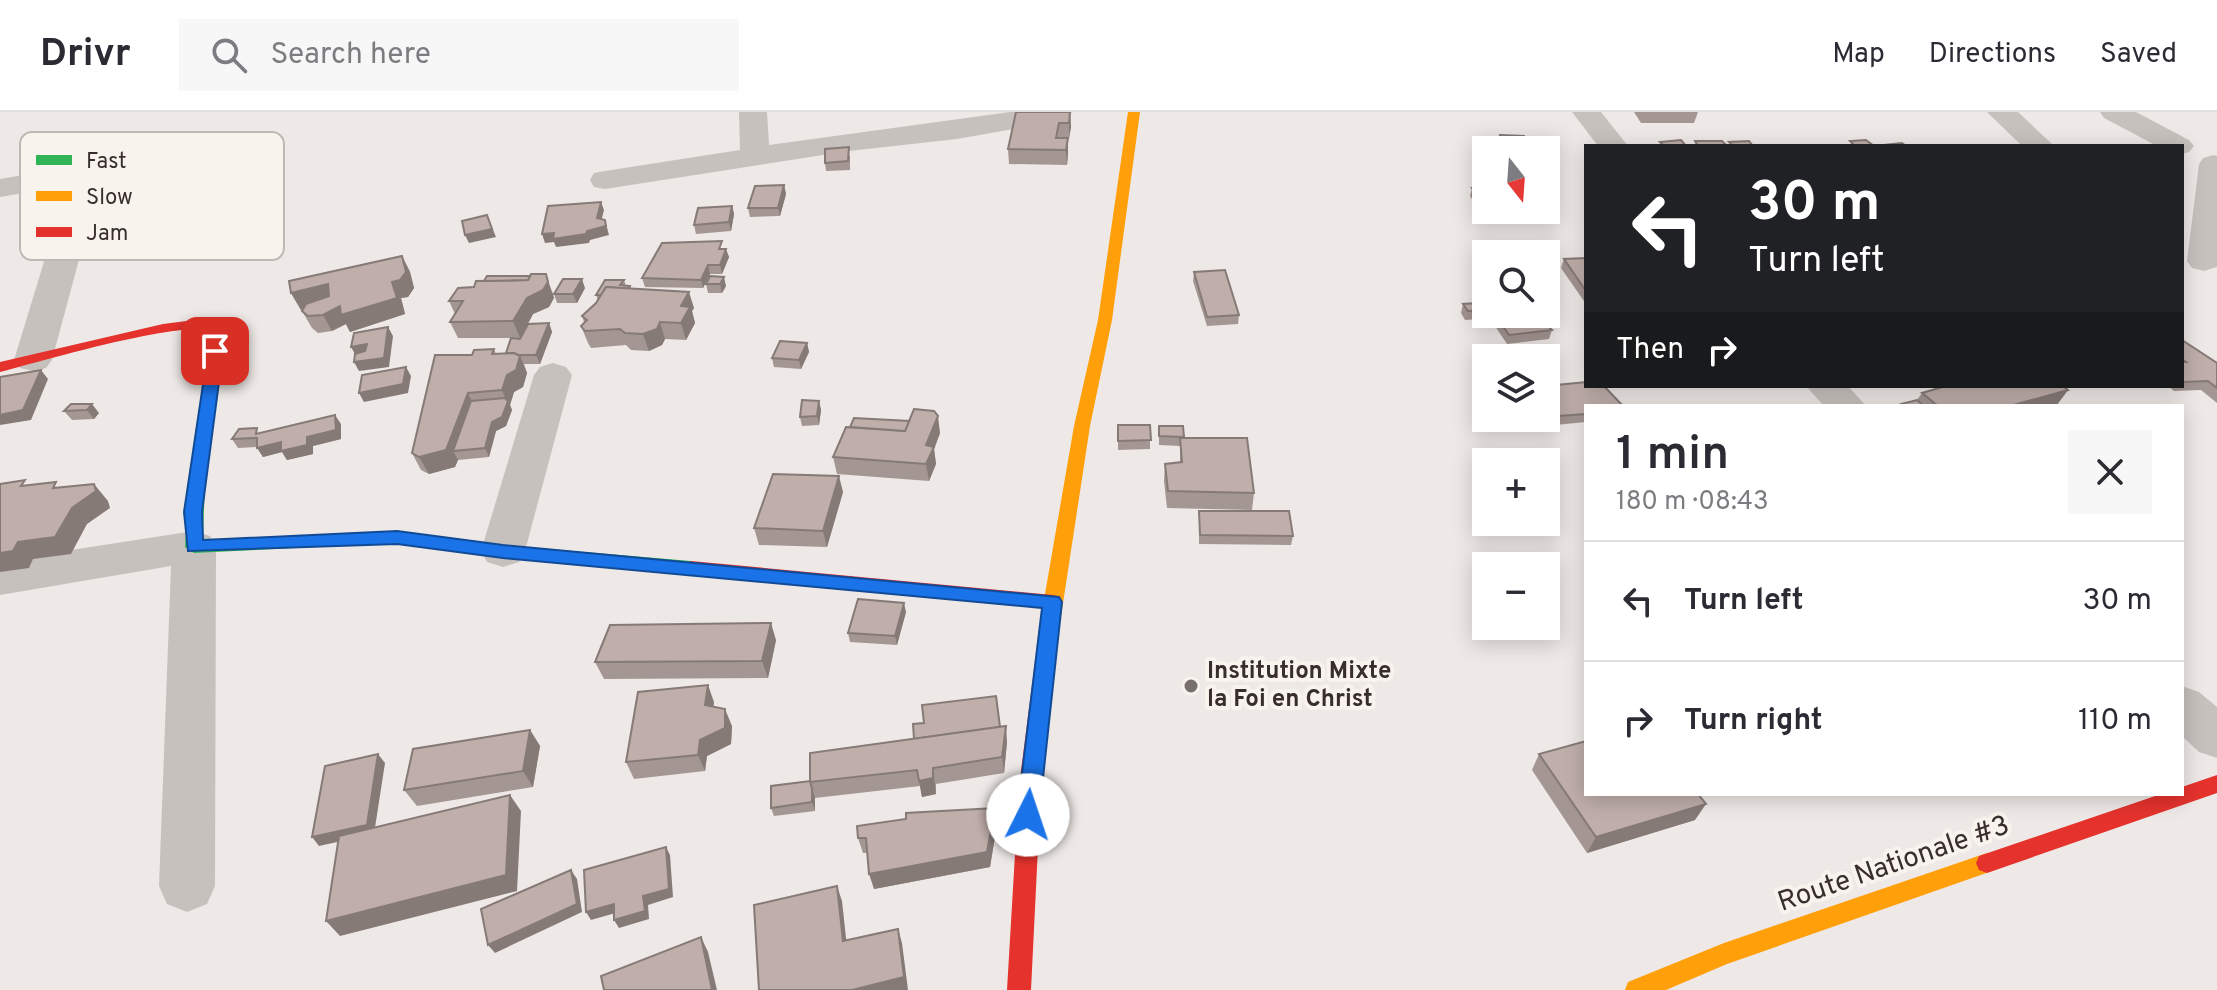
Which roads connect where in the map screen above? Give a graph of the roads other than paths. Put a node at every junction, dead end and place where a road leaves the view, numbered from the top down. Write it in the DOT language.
graph roads {
  1 [pos="753,112"];
  2 [pos="1058,112"];
  3 [pos="1134,112"];
  4 [pos="1586,112"];
  5 [pos="2001,112"];
  6 [pos="2114,112"];
  7 [pos="1611,144"];
  8 [pos="2037,144"];
  9 [pos="2175,144"];
  10 [pos="2184,149"];
  11 [pos="755,157"];
  12 [pos="2215,165"];
  13 [pos="605,180"];
  14 [pos="20,185"];
  15 [pos="0,188"];
  16 [pos="62,260"];
  17 [pos="2201,260"];
  18 [pos="33,360"];
  19 [pos="0,367"];
  20 [pos="553,375"];
  21 [pos="1827,388"];
  22 [pos="1845,404"];
  23 [pos="194,547"];
  24 [pos="503,551"];
  25 [pos="0,578"];
  26 [pos="1053,602"];
  27 [pos="2184,708"];
  28 [pos="2217,737"];
  29 [pos="2217,784"];
  30 [pos="2184,795"];
  31 [pos="2182,796"];
  32 [pos="187,886"];
  33 [pos="1019,990"];
  34 [pos="1637,990"];
  1 -- 11 [label="street"];
  2 -- 11 [label="street"];
  3 -- 26 [label="street"];
  4 -- 7 [label="street"];
  5 -- 8 [label="street"];
  6 -- 9 [label="street"];
  10 -- 12 [label="street"];
  11 -- 13 [label="street"];
  12 -- 17 [label="street"];
  14 -- 15 [label="street"];
  16 -- 18 [label="street"];
  18 -- 19 [label="street"];
  18 -- 23 [label="street"];
  20 -- 24 [label="street"];
  21 -- 22 [label="street"];
  23 -- 24 [label="street"];
  23 -- 25 [label="street"];
  23 -- 32 [label="street"];
  24 -- 26 [label="street"];
  26 -- 33 [label="street"];
  27 -- 28 [label="street"];
  29 -- 30 [label="street, Route Nationale #3"];
  31 -- 34 [label="street, Route Nationale #3"];
}
